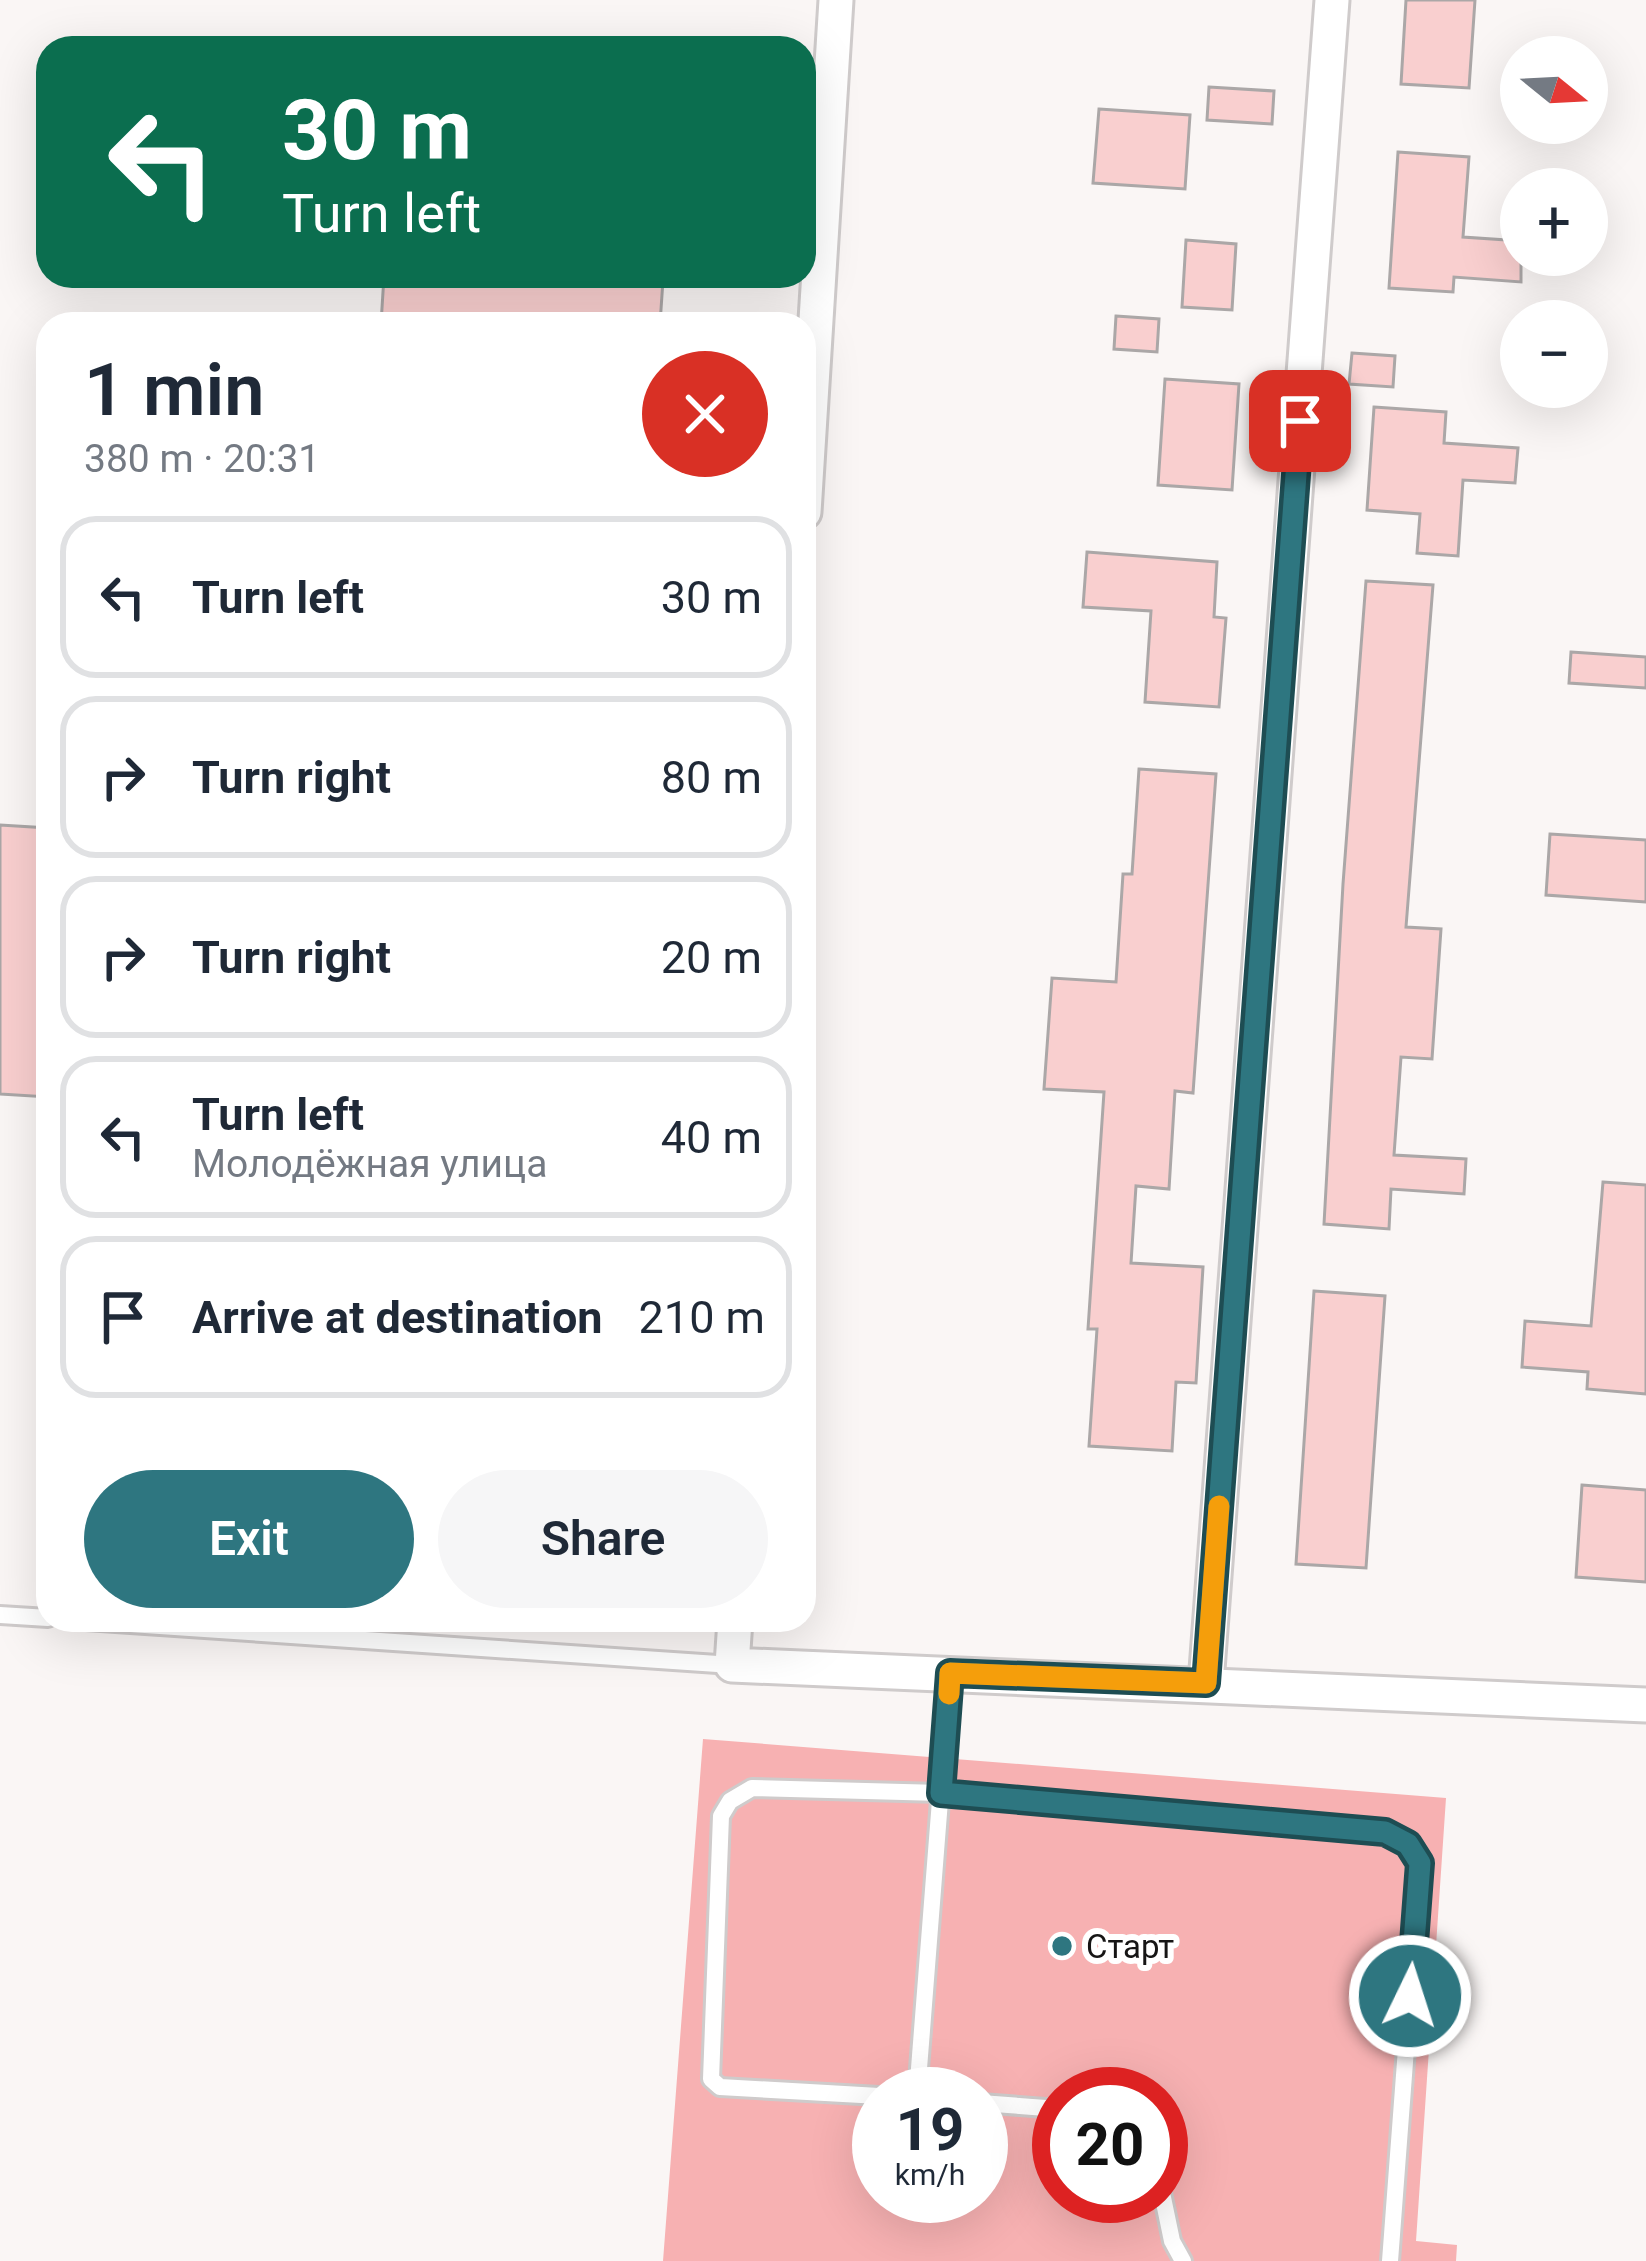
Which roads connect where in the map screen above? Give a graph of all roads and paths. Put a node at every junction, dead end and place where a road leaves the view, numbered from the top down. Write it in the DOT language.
graph roads {
  1 [pos="836,0"];
  2 [pos="1332,0"];
  3 [pos="816,320"];
  4 [pos="0,1615"];
  5 [pos="36,1617"];
  6 [pos="247,1632"];
  7 [pos="734,1632"];
  8 [pos="732,1665"];
  9 [pos="950,1673"];
  10 [pos="1206,1683"];
  11 [pos="1646,1705"];
  12 [pos="941,1793"];
  13 [pos="919,2067"];
  14 [pos="852,2094"];
  15 [pos="1168,2223"];
  16 [pos="1183,2261"];
  17 [pos="1390,2261"];
  1 -- 3 [label="street"];
  2 -- 10 [label="street"];
  4 -- 5 [label="lane"];
  6 -- 8 [label="lane"];
  7 -- 8 [label="street"];
  8 -- 9 [label="street"];
  9 -- 10 [label="street"];
  9 -- 12 [label="lane"];
  10 -- 11 [label="street"];
  12 -- 13 [label="lane"];
  12 -- 14 [label="lane"];
  12 -- 17 [label="lane"];
  15 -- 16 [label="lane"];
}
